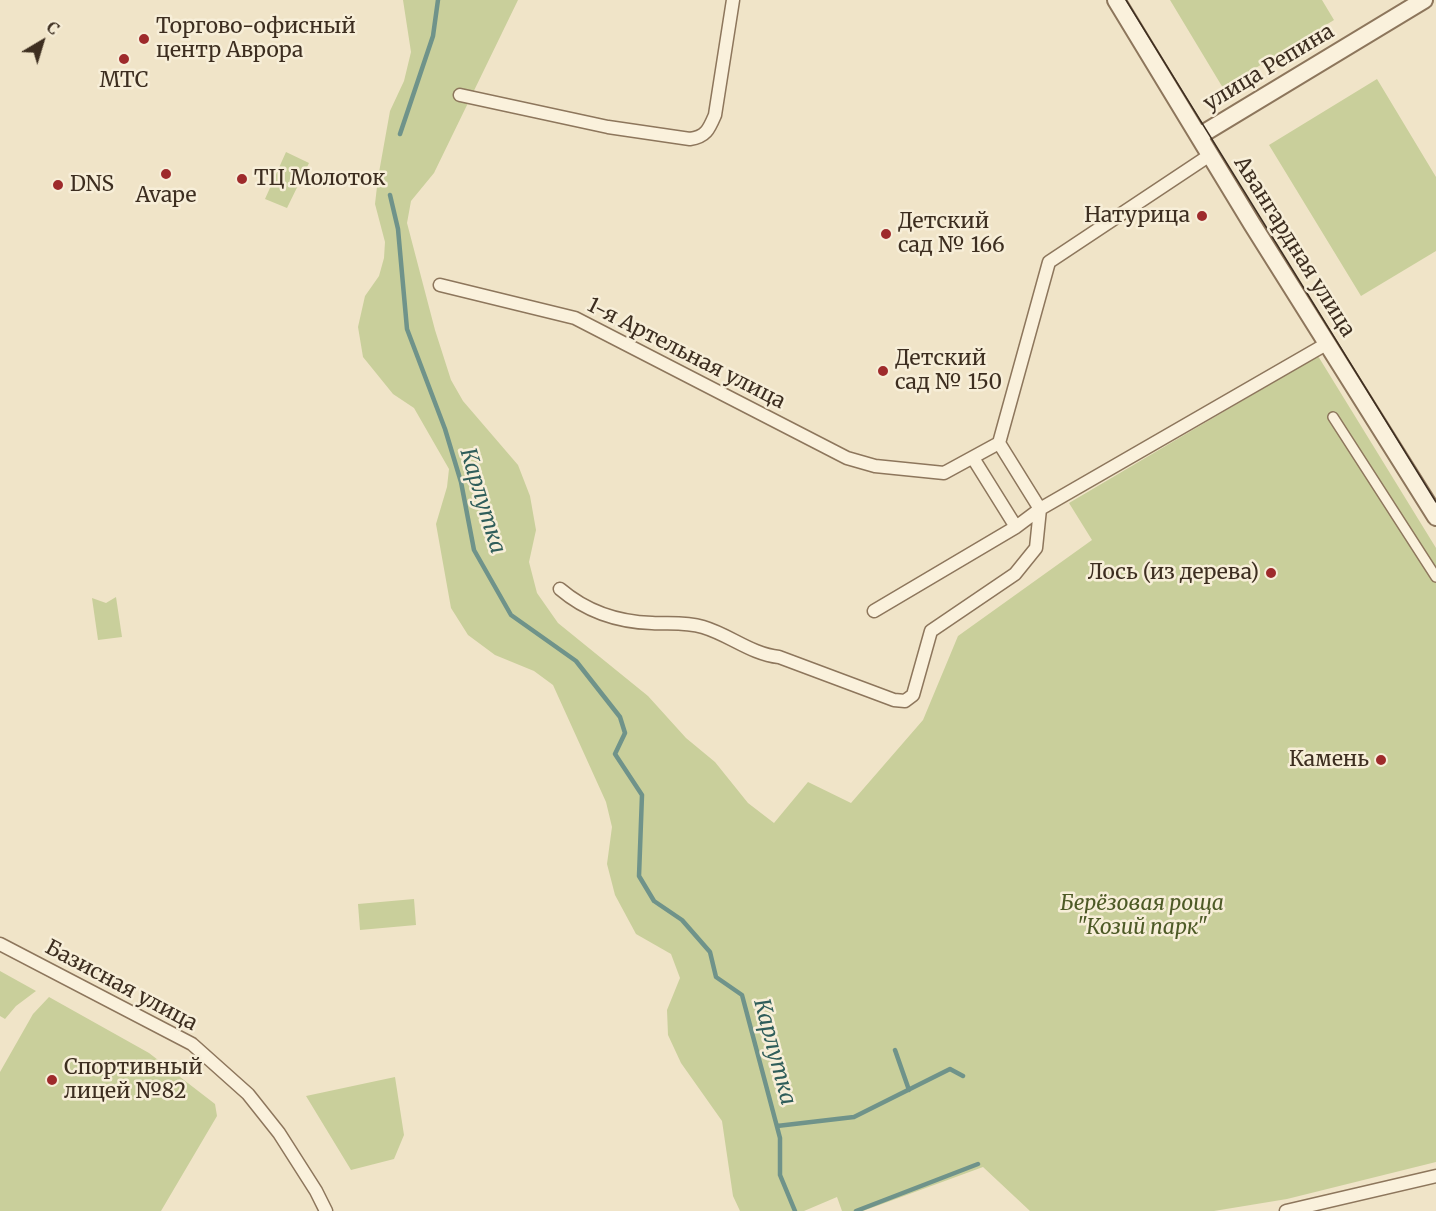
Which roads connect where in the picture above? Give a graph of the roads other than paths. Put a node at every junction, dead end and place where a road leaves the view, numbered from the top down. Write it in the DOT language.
graph roads {
  1 [pos="733,0"];
  2 [pos="1116,0"];
  3 [pos="1424,0"];
  4 [pos="460,95"];
  5 [pos="1199,136"];
  6 [pos="1210,155"];
  7 [pos="440,285"];
  8 [pos="1328,343"];
  9 [pos="1333,417"];
  10 [pos="999,443"];
  11 [pos="973,458"];
  12 [pos="1040,509"];
  13 [pos="1436,517"];
  14 [pos="1016,526"];
  15 [pos="1436,577"];
  16 [pos="560,589"];
  17 [pos="874,611"];
  18 [pos="0,944"];
  19 [pos="1436,1176"];
  20 [pos="326,1211"];
  21 [pos="1286,1211"];
  1 -- 4 [label="street"];
  2 -- 5 [label="street, Авангардная улица"];
  3 -- 5 [label="street, улица Репина"];
  5 -- 6 [label="street, Авангардная улица"];
  6 -- 8 [label="street, Авангардная улица"];
  6 -- 10 [label="street"];
  7 -- 11 [label="street, 1-я Артельная улица"];
  8 -- 12 [label="street"];
  8 -- 13 [label="street, Авангардная улица"];
  9 -- 15 [label="street"];
  10 -- 11 [label="street, 1-я Артельная улица"];
  10 -- 12 [label="street"];
  11 -- 14 [label="street"];
  12 -- 14 [label="street"];
  12 -- 16 [label="street"];
  14 -- 17 [label="street"];
  18 -- 20 [label="street, Базисная улица"];
  19 -- 21 [label="street"];
}
